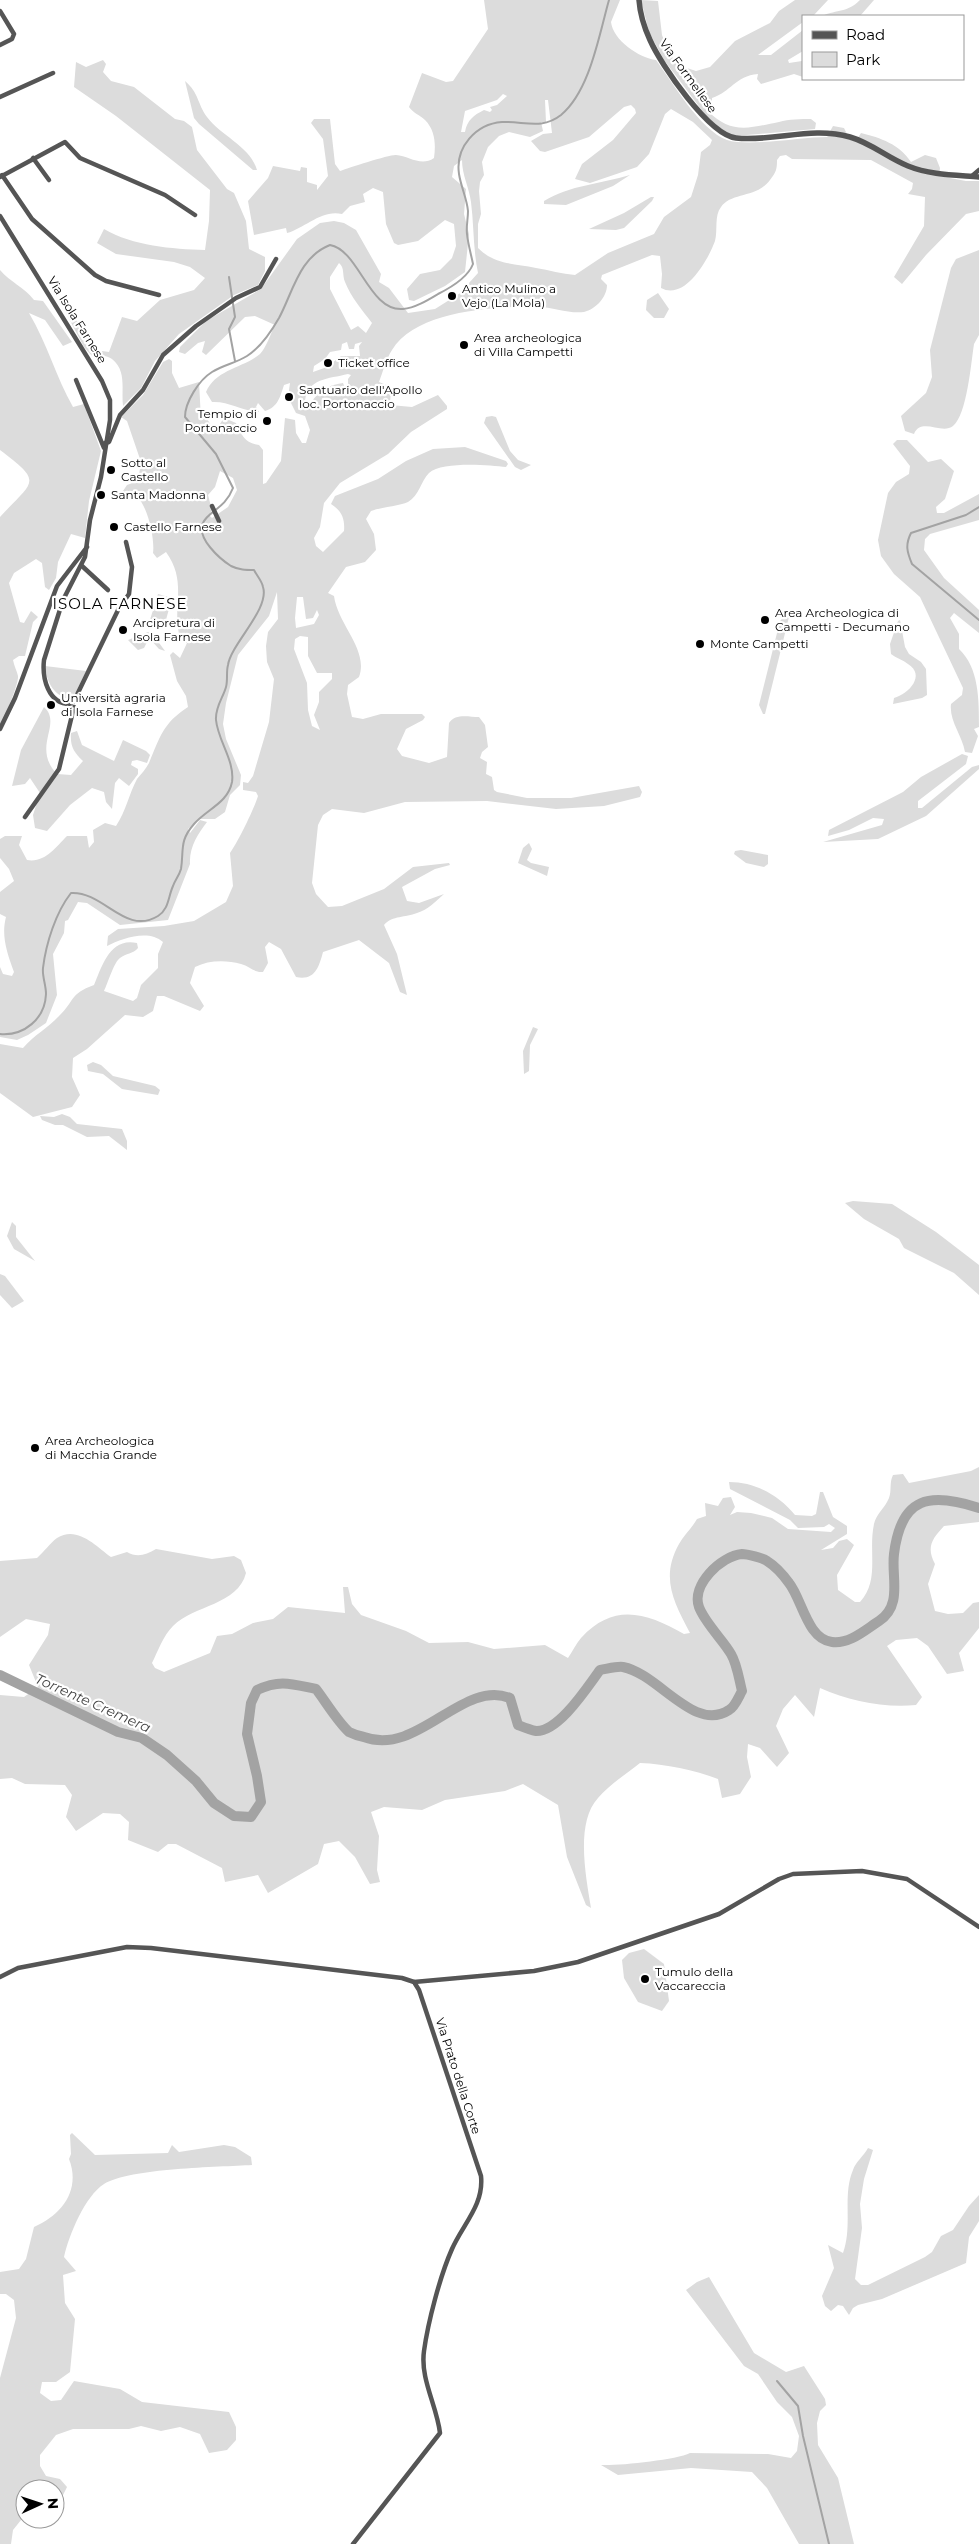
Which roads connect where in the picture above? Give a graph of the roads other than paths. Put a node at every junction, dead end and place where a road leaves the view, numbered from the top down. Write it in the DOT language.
graph roads {
  1 [pos="639,0"];
  2 [pos="0,11"];
  3 [pos="0,45"];
  4 [pos="52,73"];
  5 [pos="0,97"];
  6 [pos="33,158"];
  7 [pos="979,170"];
  8 [pos="1,176"];
  9 [pos="972,176"];
  10 [pos="979,177"];
  11 [pos="49,180"];
  12 [pos="195,215"];
  13 [pos="0,216"];
  14 [pos="276,259"];
  15 [pos="160,296"];
  16 [pos="76,380"];
  17 [pos="105,446"];
  18 [pos="212,507"];
  19 [pos="218,519"];
  20 [pos="126,542"];
  21 [pos="87,547"];
  22 [pos="82,566"];
  23 [pos="108,590"];
  24 [pos="74,707"];
  25 [pos="0,729"];
  26 [pos="25,817"];
  27 [pos="979,1927"];
  28 [pos="0,1977"];
  29 [pos="414,1982"];
  30 [pos="353,2544"];
  1 -- 9 [label="street, Via Formellese"];
  2 -- 3 [label="street"];
  4 -- 5 [label="street"];
  6 -- 8 [label="street"];
  6 -- 11 [label="street"];
  6 -- 12 [label="street"];
  7 -- 9 [label="street"];
  8 -- 15 [label="street"];
  9 -- 10 [label="street, Via Formellese"];
  13 -- 17 [label="street, Via Isola Farnese"];
  14 -- 17 [label="street"];
  16 -- 17 [label="street"];
  17 -- 21 [label="street, Via Isola Farnese"];
  18 -- 19 [label="street"];
  20 -- 22 [label="street, Via Isola Farnese"];
  21 -- 22 [label="street, Via Isola Farnese"];
  21 -- 25 [label="street"];
  22 -- 23 [label="street"];
  24 -- 26 [label="street"];
  27 -- 29 [label="street"];
  28 -- 29 [label="street"];
  29 -- 30 [label="street, Via Prato della Corte"];
}
